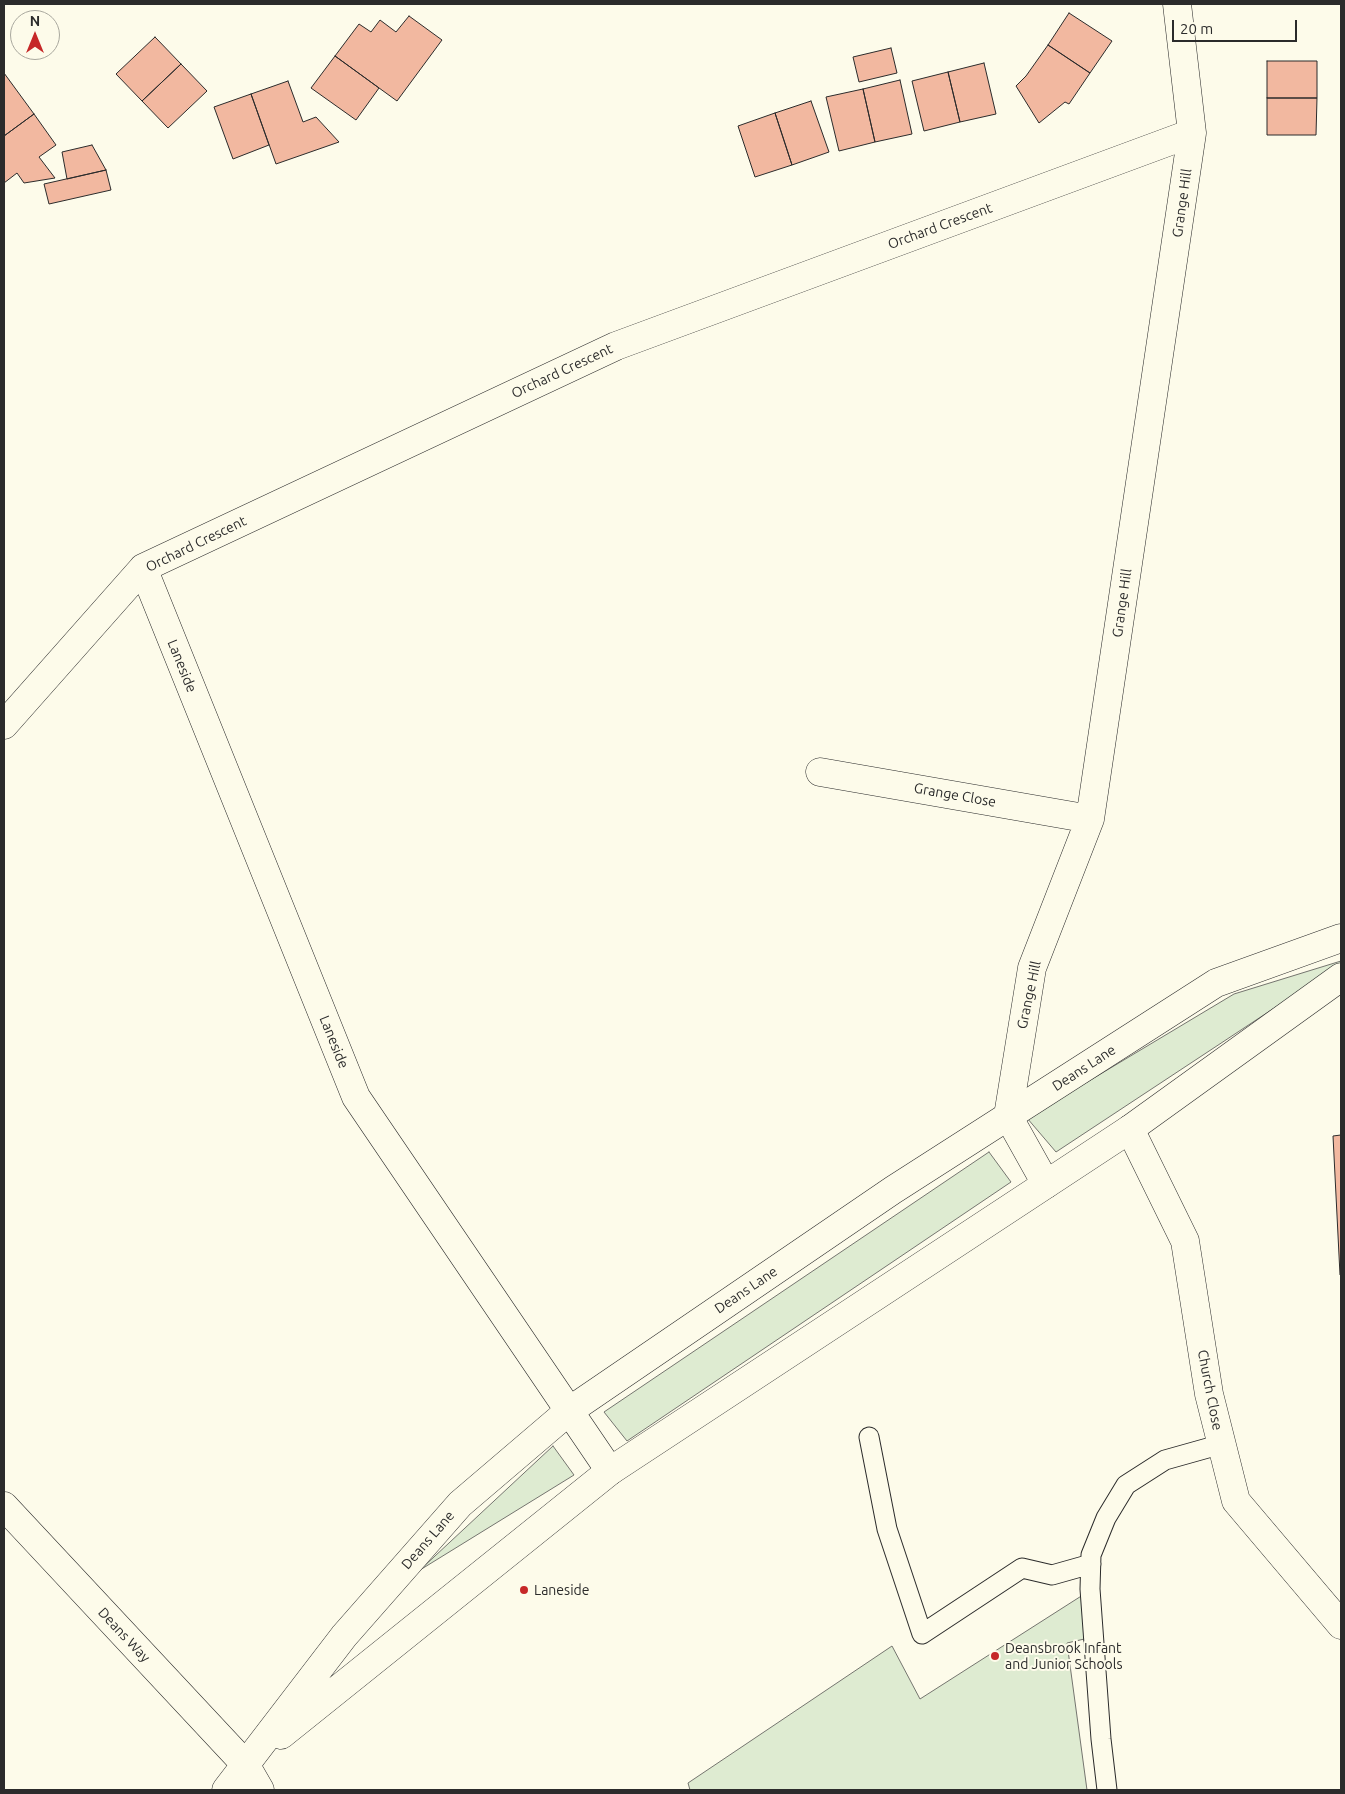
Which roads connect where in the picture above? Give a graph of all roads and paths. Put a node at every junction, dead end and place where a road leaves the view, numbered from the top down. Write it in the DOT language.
graph roads {
  1 [pos="1177,4"];
  2 [pos="1192,133"];
  3 [pos="142,568"];
  4 [pos="4,725"];
  5 [pos="820,772"];
  6 [pos="1090,818"];
  7 [pos="1341,938"];
  8 [pos="1341,977"];
  9 [pos="1008,1116"];
  10 [pos="1130,1129"];
  11 [pos="1046,1184"];
  12 [pos="569,1411"];
  13 [pos="869,1437"];
  14 [pos="1222,1444"];
  15 [pos="610,1471"];
  16 [pos="4,1506"];
  17 [pos="1091,1564"];
  18 [pos="1341,1625"];
  19 [pos="245,1764"];
  20 [pos="226,1790"];
  21 [pos="260,1790"];
  22 [pos="1107,1790"];
  1 -- 2 [label="street, Grange Hill"];
  2 -- 3 [label="street, Orchard Crescent"];
  2 -- 6 [label="street, Grange Hill"];
  3 -- 4 [label="street, Orchard Crescent"];
  3 -- 12 [label="street, Laneside"];
  5 -- 6 [label="street, Grange Close"];
  6 -- 9 [label="street, Grange Hill"];
  7 -- 9 [label="street, Deans Lane"];
  8 -- 10 [label="street, Deans Lane"];
  9 -- 11 [label="street"];
  9 -- 12 [label="street, Deans Lane"];
  10 -- 11 [label="street, Deans Lane"];
  10 -- 14 [label="street, Church Close"];
  11 -- 15 [label="street, Deans Lane"];
  12 -- 15 [label="street, Laneside"];
  12 -- 19 [label="street, Deans Lane"];
  13 -- 17 [label="lane"];
  14 -- 17 [label="lane"];
  14 -- 18 [label="street, Church Close"];
  15 -- 19 [label="street, Deans Lane"];
  16 -- 19 [label="street, Deans Way"];
  17 -- 22 [label="lane"];
  19 -- 20 [label="street, Deans Lane"];
  19 -- 21 [label="street, Deans Way"];
}
